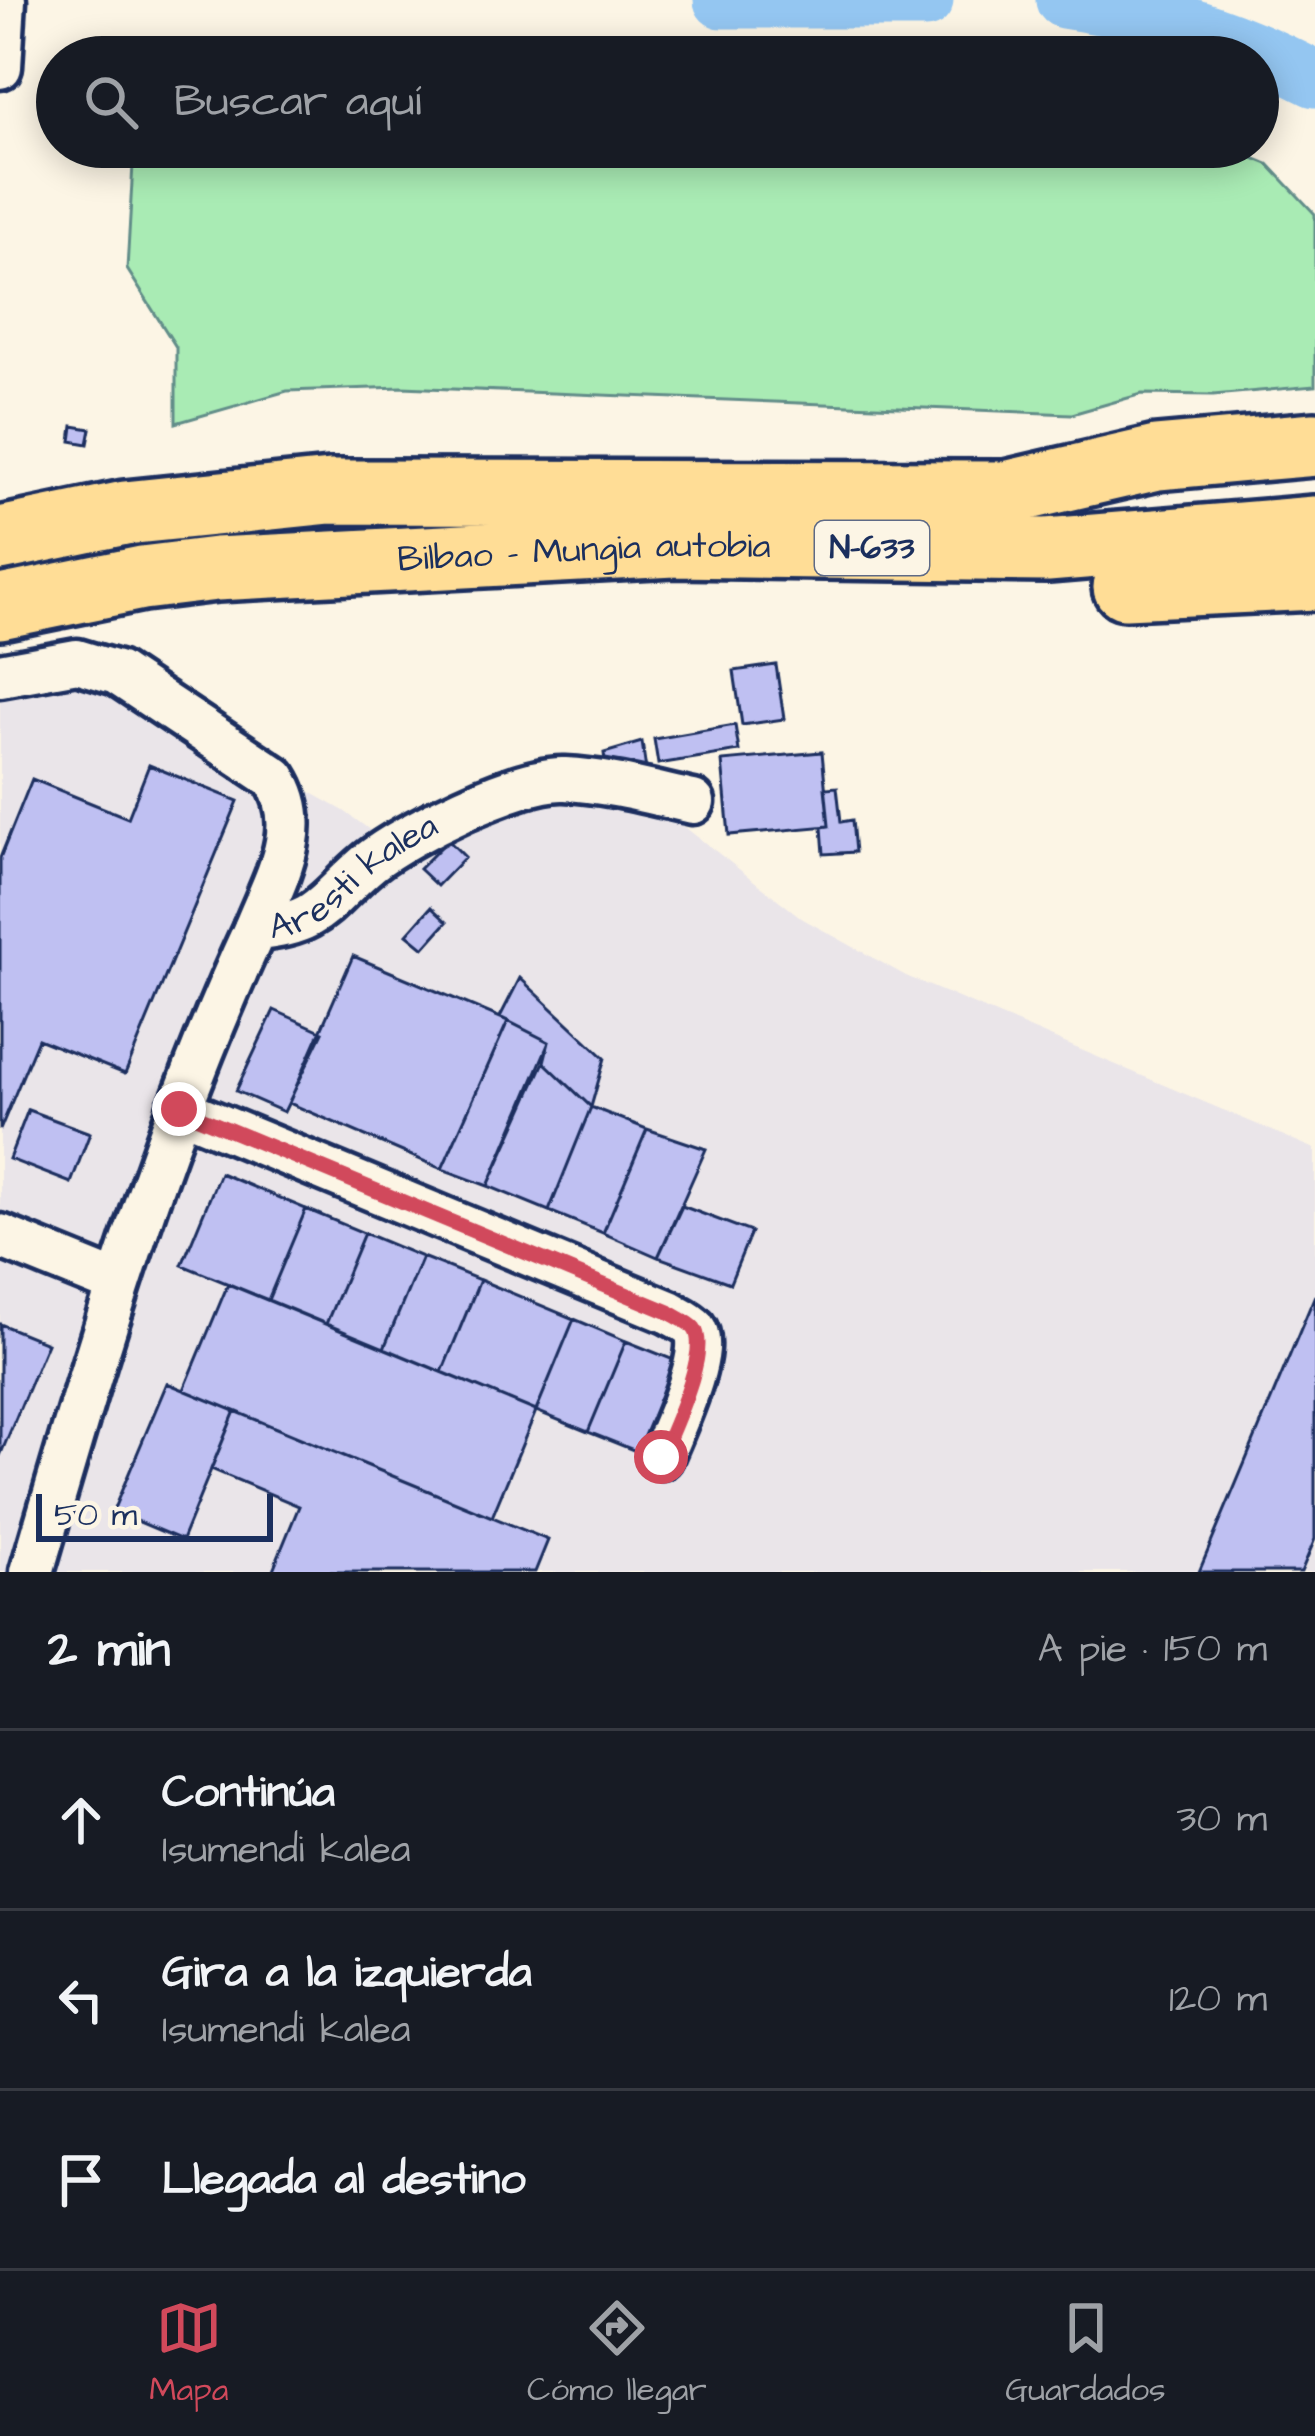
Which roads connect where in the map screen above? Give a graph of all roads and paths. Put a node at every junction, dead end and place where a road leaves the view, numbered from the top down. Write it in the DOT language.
graph roads {
  1 [pos="1315,444"];
  2 [pos="1315,473"];
  3 [pos="1006,493"];
  4 [pos="1315,528"];
  5 [pos="0,539"];
  6 [pos="428,561"];
  7 [pos="1315,578"];
  8 [pos="0,607"];
  9 [pos="0,675"];
  10 [pos="693,802"];
  11 [pos="255,929"];
  12 [pos="179,1109"];
  13 [pos="0,1236"];
  14 [pos="116,1283"];
  15 [pos="661,1457"];
  16 [pos="32,1572"];
  1 -- 3 [label="highway"];
  2 -- 3 [label="highway, N-633"];
  3 -- 5 [label="highway, Bilbao - Mungia autobia / N-633"];
  4 -- 6 [label="highway, Bilbao - Mungia autobia / N-633"];
  6 -- 7 [label="highway"];
  6 -- 8 [label="highway, Bilbao - Mungia autobia / N-633"];
  9 -- 11 [label="street"];
  10 -- 11 [label="street, Aresti kalea"];
  11 -- 12 [label="street, Aresti kalea"];
  12 -- 14 [label="street, Aresti kalea"];
  12 -- 15 [label="street"];
  13 -- 14 [label="street"];
  14 -- 16 [label="street, Aresti kalea"];
}
